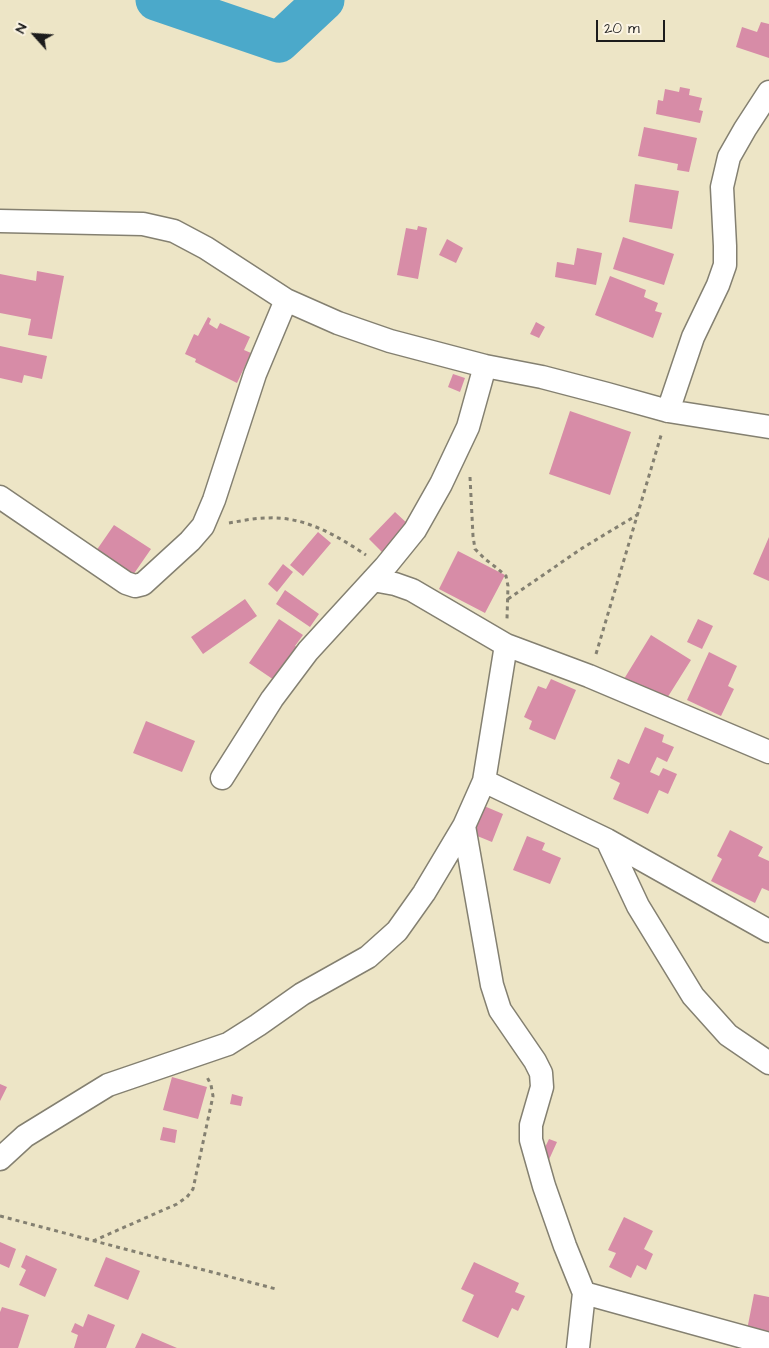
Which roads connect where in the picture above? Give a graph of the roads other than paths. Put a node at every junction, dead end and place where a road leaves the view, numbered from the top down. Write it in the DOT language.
graph roads {
  1 [pos="769,92"];
  2 [pos="0,222"];
  3 [pos="286,300"];
  4 [pos="485,366"];
  5 [pos="668,411"];
  6 [pos="769,427"];
  7 [pos="0,497"];
  8 [pos="379,573"];
  9 [pos="506,645"];
  10 [pos="769,752"];
  11 [pos="222,778"];
  12 [pos="484,781"];
  13 [pos="464,826"];
  14 [pos="606,840"];
  15 [pos="769,931"];
  16 [pos="769,1062"];
  17 [pos="0,1159"];
  18 [pos="584,1293"];
  19 [pos="769,1344"];
  20 [pos="578,1348"];
  1 -- 5 [label="street"];
  2 -- 3 [label="street"];
  3 -- 4 [label="street"];
  3 -- 7 [label="street"];
  4 -- 5 [label="street"];
  4 -- 8 [label="street"];
  5 -- 6 [label="street"];
  8 -- 9 [label="street"];
  8 -- 11 [label="street"];
  9 -- 10 [label="street"];
  9 -- 12 [label="street"];
  12 -- 13 [label="street"];
  12 -- 14 [label="street"];
  13 -- 17 [label="street"];
  13 -- 18 [label="street"];
  14 -- 15 [label="street"];
  14 -- 16 [label="street"];
  18 -- 19 [label="street"];
  18 -- 20 [label="street"];
}
